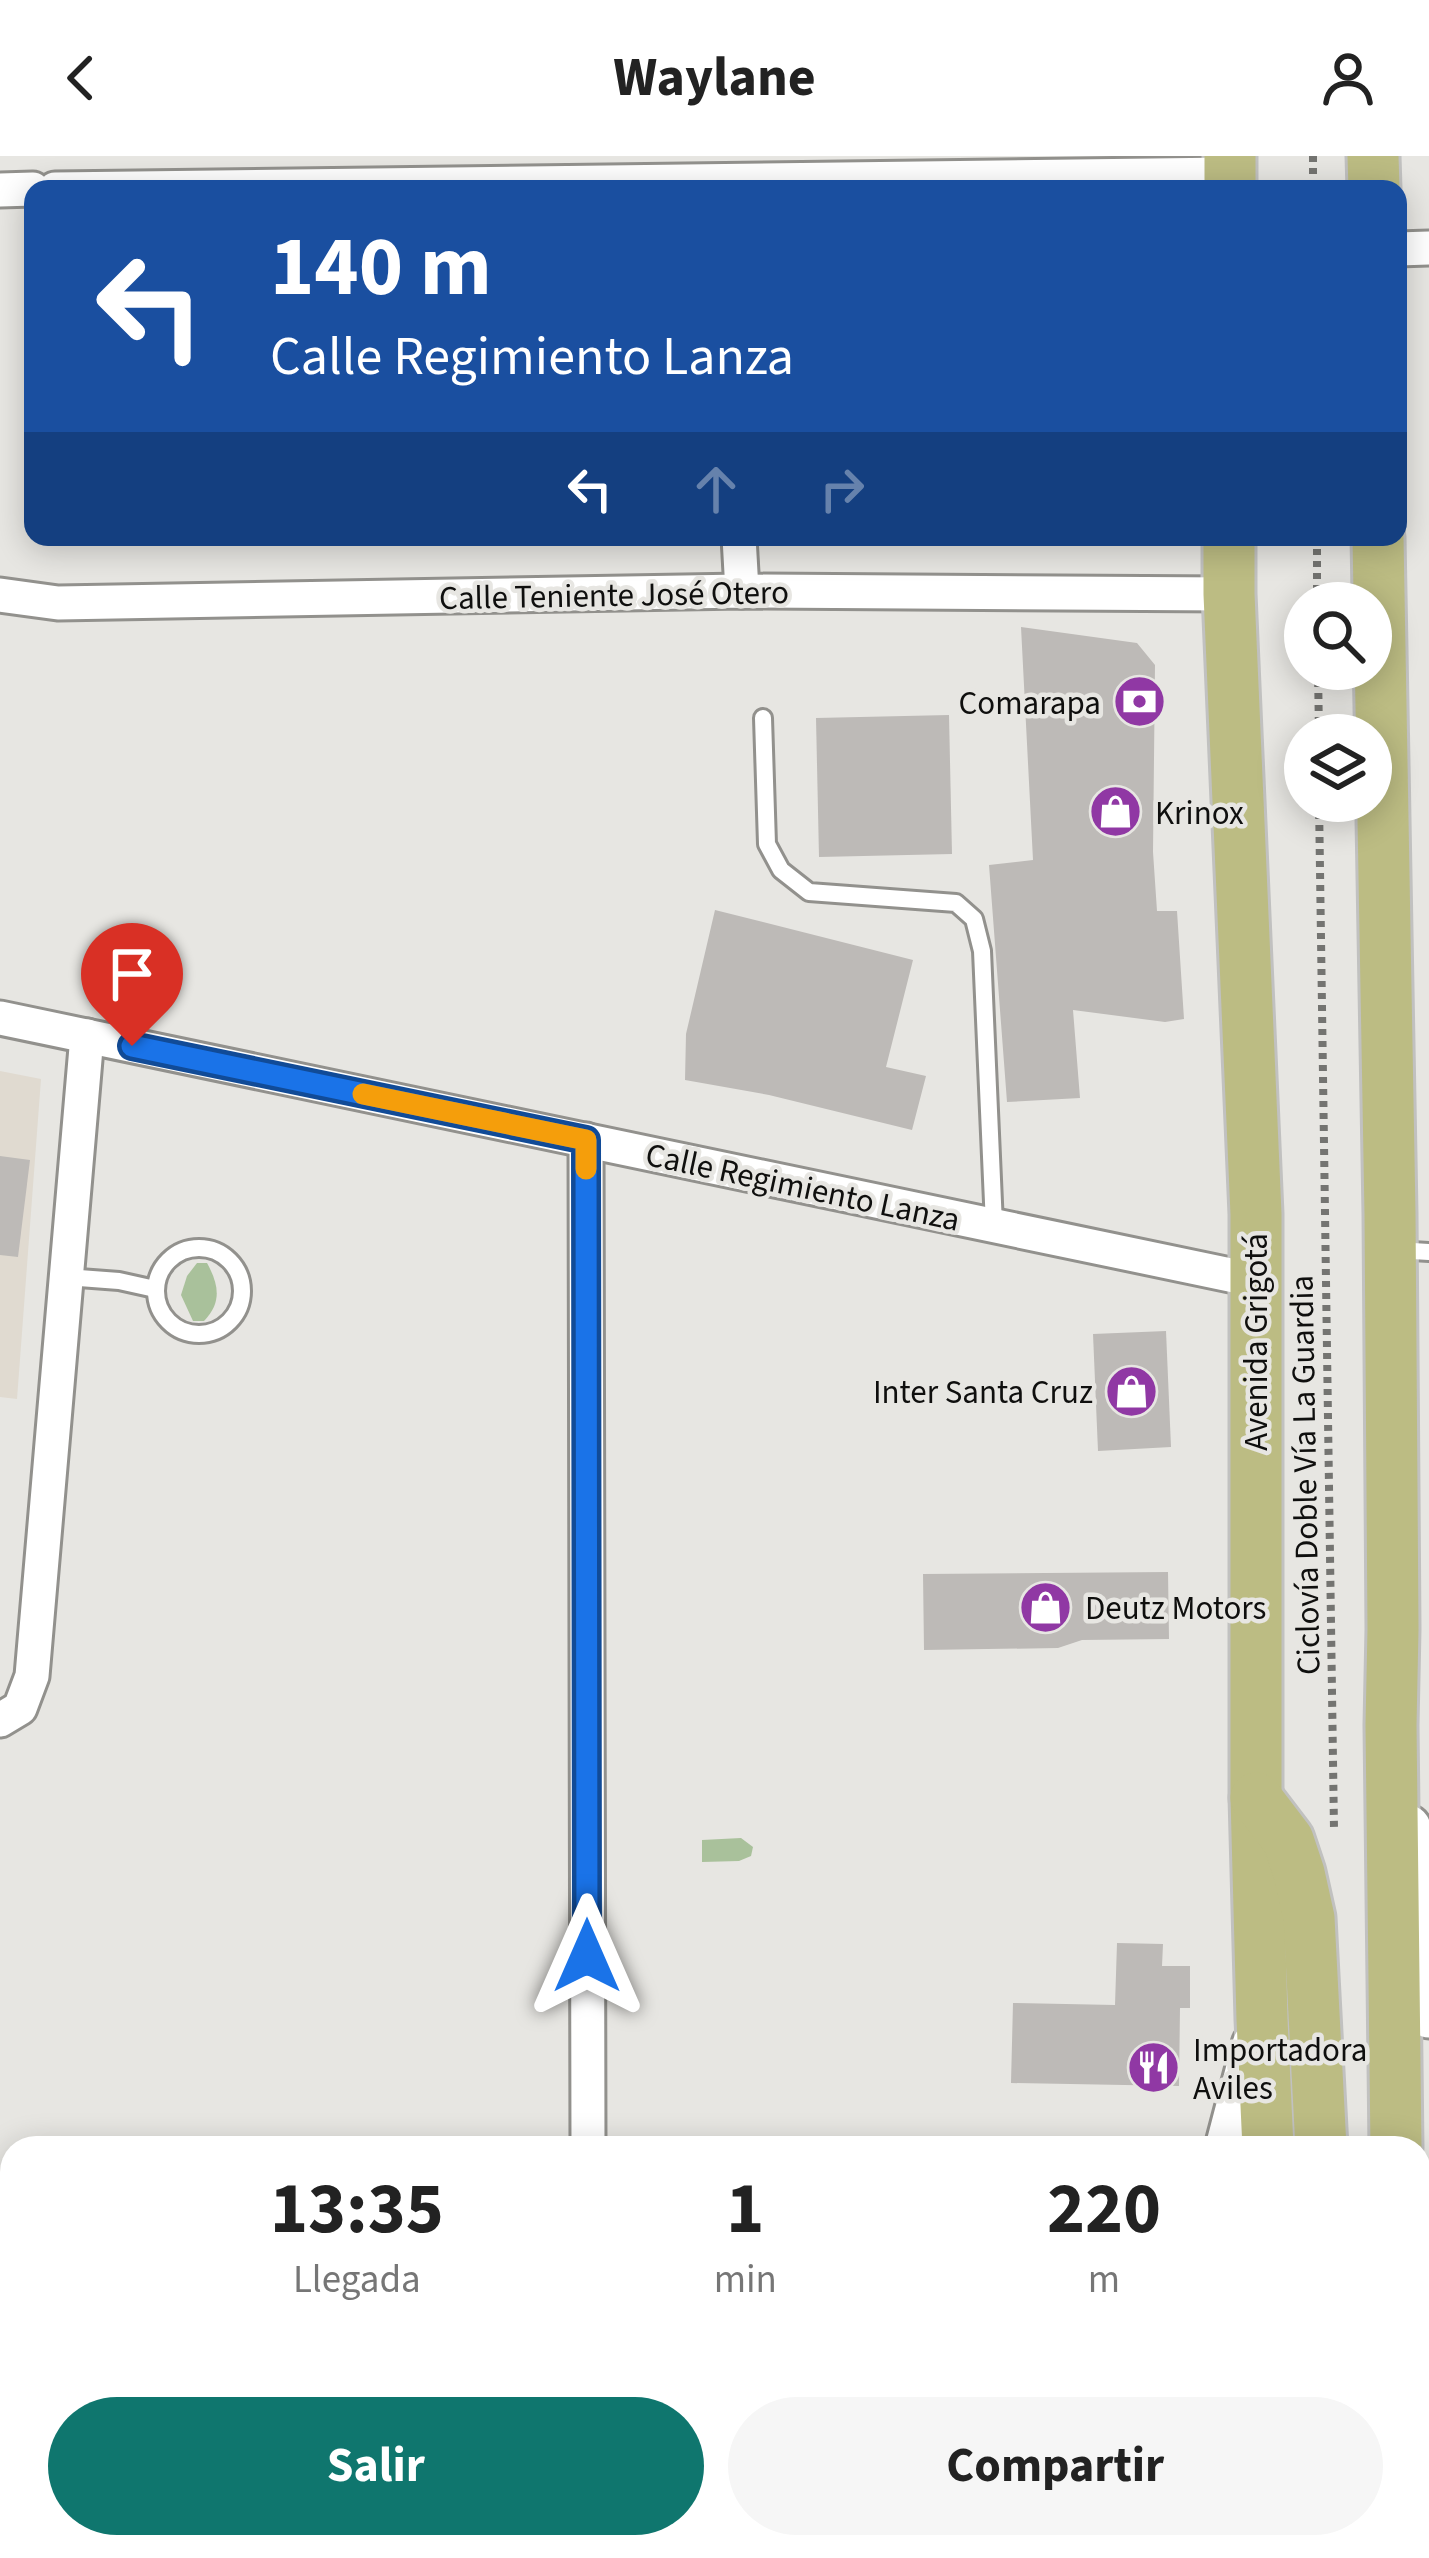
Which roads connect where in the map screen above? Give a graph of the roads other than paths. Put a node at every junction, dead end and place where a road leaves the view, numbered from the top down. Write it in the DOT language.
graph roads {
  1 [pos="1230,173"];
  2 [pos="716,180"];
  3 [pos="739,546"];
  4 [pos="1229,546"];
  5 [pos="1378,546"];
  6 [pos="742,592"];
  7 [pos="1229,593"];
  8 [pos="0,595"];
  9 [pos="763,718"];
  10 [pos="0,1018"];
  11 [pos="87,1036"];
  12 [pos="586,1140"];
  13 [pos="994,1225"];
  14 [pos="1409,1251"];
  15 [pos="66,1277"];
  16 [pos="1254,1280"];
  17 [pos="155,1289"];
  18 [pos="0,1720"];
  19 [pos="1256,1797"];
  20 [pos="1418,2016"];
  21 [pos="1262,2019"];
  22 [pos="588,2136"];
  23 [pos="1231,2136"];
  24 [pos="1267,2136"];
  25 [pos="1320,2136"];
  26 [pos="1398,2136"];
  1 -- 2 [label="street"];
  3 -- 6 [label="street"];
  4 -- 7 [label="main road, Avenida Grigotá"];
  5 -- 14 [label="main road"];
  6 -- 7 [label="street, Calle Teniente José Otero"];
  6 -- 8 [label="street, Calle Teniente José Otero"];
  7 -- 16 [label="main road, Avenida Grigotá"];
  9 -- 13 [label="lane"];
  10 -- 11 [label="street, Calle Regimiento Lanza"];
  11 -- 12 [label="street, Calle Regimiento Lanza"];
  11 -- 15 [label="street"];
  12 -- 13 [label="street, Calle Regimiento Lanza"];
  12 -- 22 [label="street"];
  13 -- 16 [label="street, Calle Regimiento Lanza"];
  14 -- 20 [label="main road"];
  15 -- 17 [label="lane"];
  15 -- 18 [label="street"];
  16 -- 19 [label="main road, Avenida Grigotá"];
  17 -- 17 [label="lane"];
  19 -- 21 [label="main road, Avenida Grigotá"];
  19 -- 25 [label="main road"];
  20 -- 26 [label="main road"];
  21 -- 23 [label="street"];
  21 -- 24 [label="main road, Avenida Grigotá"];
}
